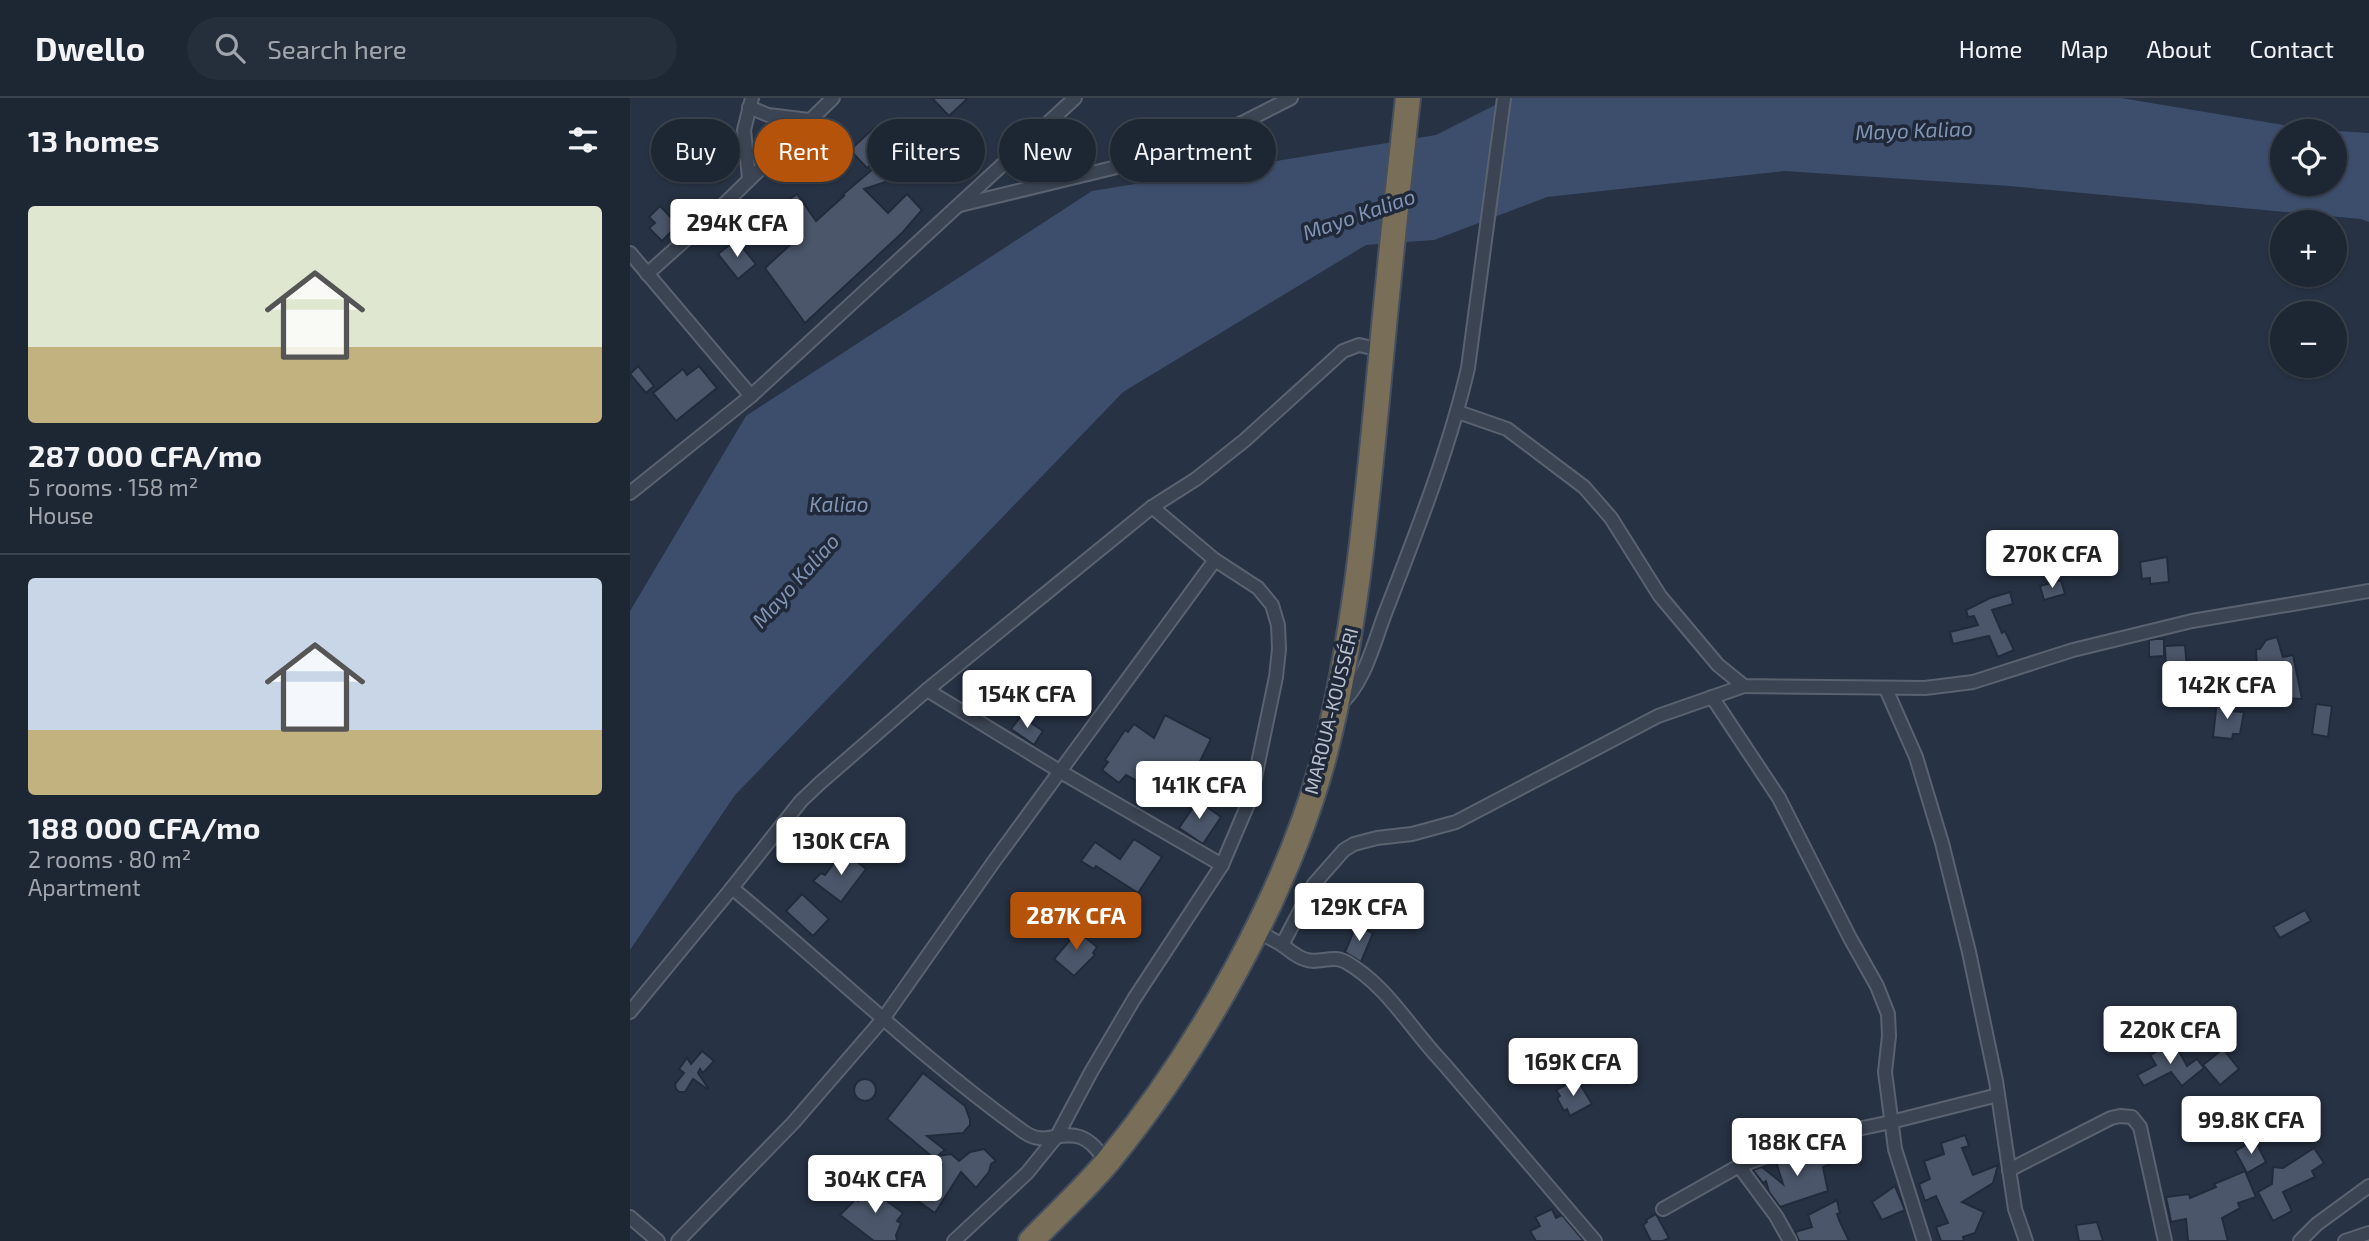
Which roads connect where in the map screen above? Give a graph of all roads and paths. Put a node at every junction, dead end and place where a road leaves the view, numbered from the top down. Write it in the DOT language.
graph roads {
  1 [pos="833,98"];
  2 [pos="1074,98"];
  3 [pos="1291,98"];
  4 [pos="1408,98"];
  5 [pos="1504,98"];
  6 [pos="750,103"];
  7 [pos="799,119"];
  8 [pos="810,119"];
  9 [pos="754,173"];
  10 [pos="749,178"];
  11 [pos="958,205"];
  12 [pos="630,253"];
  13 [pos="647,274"];
  14 [pos="1381,350"];
  15 [pos="751,396"];
  16 [pos="1458,412"];
  17 [pos="631,491"];
  18 [pos="1152,507"];
  19 [pos="1215,560"];
  20 [pos="2369,591"];
  21 [pos="1744,686"];
  22 [pos="1886,689"];
  23 [pos="927,690"];
  24 [pos="1713,697"];
  25 [pos="1334,710"];
  26 [pos="1061,772"];
  27 [pos="1222,865"];
  28 [pos="732,888"];
  29 [pos="1257,931"];
  30 [pos="1282,945"];
  31 [pos="630,1012"];
  32 [pos="883,1019"];
  33 [pos="1998,1095"];
  34 [pos="1891,1122"];
  35 [pos="1057,1136"];
  36 [pos="1107,1163"];
  37 [pos="1739,1166"];
  38 [pos="2009,1170"];
  39 [pos="2369,1186"];
  40 [pos="1663,1209"];
  41 [pos="630,1217"];
  42 [pos="2369,1233"];
  43 [pos="658,1241"];
  44 [pos="678,1241"];
  45 [pos="954,1241"];
  46 [pos="1031,1241"];
  47 [pos="1595,1241"];
  48 [pos="1790,1241"];
  49 [pos="1924,1241"];
  50 [pos="2026,1241"];
  51 [pos="2165,1241"];
  52 [pos="2300,1241"];
  53 [pos="2346,1241"];
  1 -- 8 [label="street"];
  2 -- 11 [label="street"];
  3 -- 11 [label="street"];
  4 -- 14 [label="highway, MAROUA-KOUSSÉRI"];
  5 -- 16 [label="street"];
  6 -- 7 [label="street"];
  6 -- 10 [label="street"];
  9 -- 10 [label="street"];
  10 -- 13 [label="street"];
  11 -- 15 [label="street"];
  12 -- 13 [label="street"];
  13 -- 15 [label="street"];
  14 -- 18 [label="street"];
  14 -- 25 [label="highway, MAROUA-KOUSSÉRI"];
  15 -- 17 [label="street"];
  16 -- 21 [label="street"];
  16 -- 25 [label="street"];
  18 -- 19 [label="street"];
  18 -- 23 [label="street"];
  19 -- 26 [label="street"];
  19 -- 27 [label="street"];
  20 -- 22 [label="street"];
  21 -- 22 [label="street"];
  21 -- 24 [label="street"];
  22 -- 33 [label="street"];
  23 -- 26 [label="street"];
  23 -- 28 [label="street"];
  24 -- 30 [label="street"];
  24 -- 34 [label="street"];
  25 -- 29 [label="highway, MAROUA-KOUSSÉRI"];
  26 -- 27 [label="street"];
  26 -- 32 [label="street"];
  27 -- 35 [label="street"];
  28 -- 31 [label="street"];
  28 -- 32 [label="street"];
  29 -- 30 [label="street"];
  29 -- 36 [label="highway, MAROUA-KOUSSÉRI"];
  30 -- 47 [label="street"];
  32 -- 35 [label="street"];
  32 -- 44 [label="street"];
  33 -- 34 [label="street"];
  33 -- 38 [label="street"];
  34 -- 37 [label="street"];
  34 -- 49 [label="street"];
  35 -- 36 [label="street"];
  35 -- 45 [label="street"];
  36 -- 46 [label="highway, MAROUA-KOUSSÉRI"];
  37 -- 40 [label="street"];
  37 -- 48 [label="street"];
  38 -- 50 [label="street"];
  38 -- 51 [label="street"];
  39 -- 52 [label="street"];
  41 -- 43 [label="street"];
  42 -- 53 [label="street"];
}
